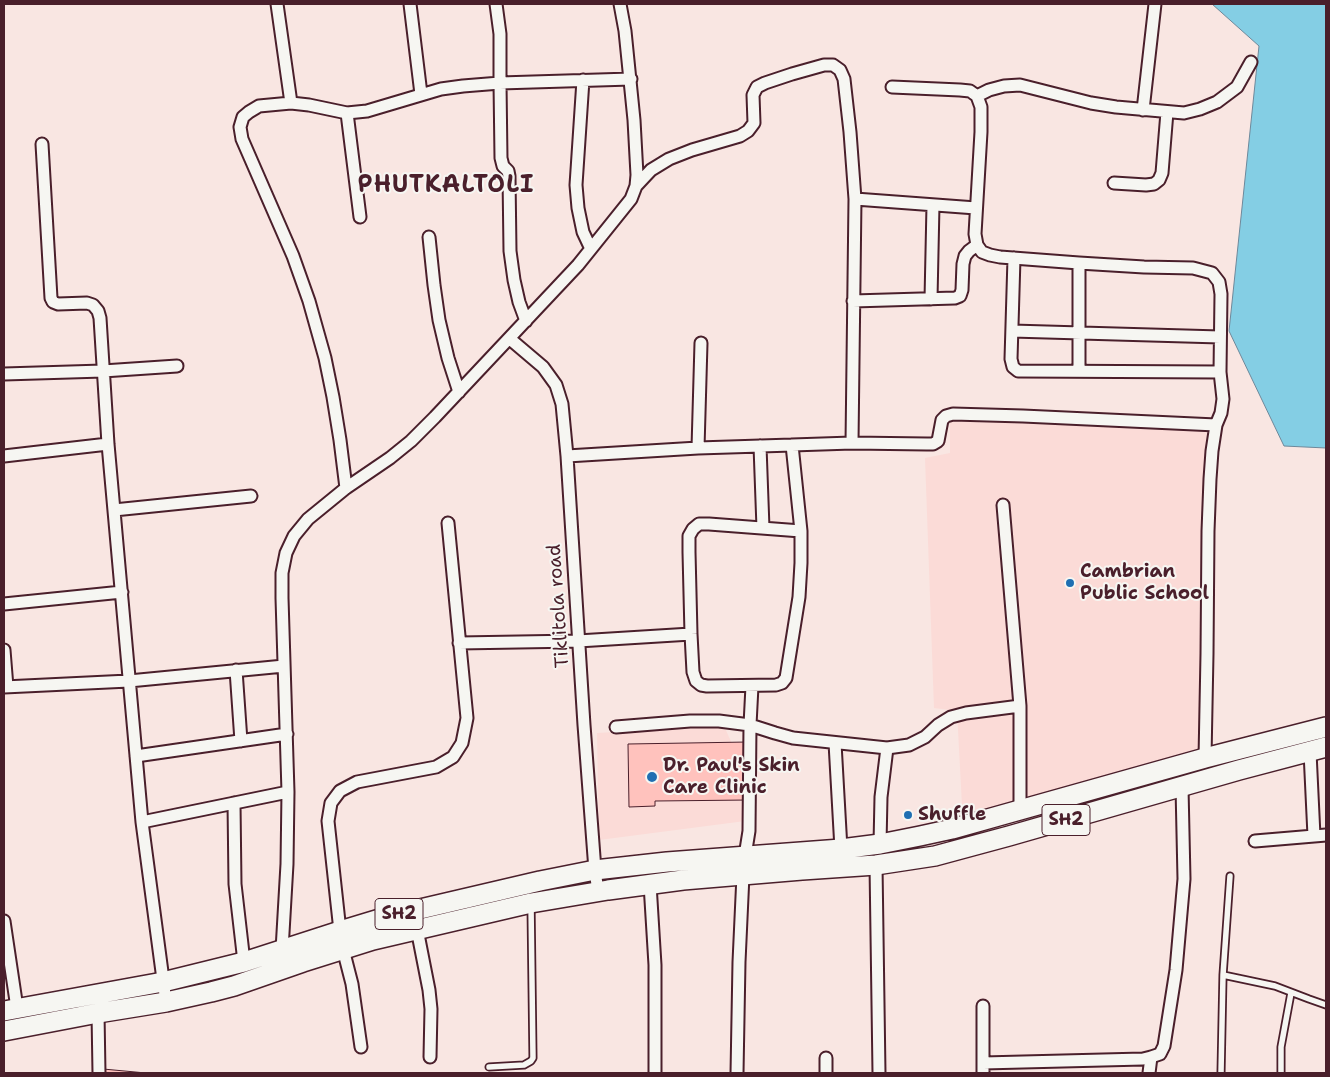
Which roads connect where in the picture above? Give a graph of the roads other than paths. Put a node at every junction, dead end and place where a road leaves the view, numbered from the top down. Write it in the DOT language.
graph roads {
  1 [pos="277,4"];
  2 [pos="410,4"];
  3 [pos="496,4"];
  4 [pos="620,4"];
  5 [pos="1155,4"];
  6 [pos="1251,62"];
  7 [pos="631,79"];
  8 [pos="583,80"];
  9 [pos="500,83"];
  10 [pos="892,87"];
  11 [pos="421,94"];
  12 [pos="977,96"];
  13 [pos="291,103"];
  14 [pos="1144,110"];
  15 [pos="1167,112"];
  16 [pos="346,113"];
  17 [pos="42,144"];
  18 [pos="1114,183"];
  19 [pos="636,186"];
  20 [pos="854,199"];
  21 [pos="933,205"];
  22 [pos="976,208"];
  23 [pos="360,217"];
  24 [pos="429,237"];
  25 [pos="977,245"];
  26 [pos="591,249"];
  27 [pos="1014,258"];
  28 [pos="1079,263"];
  29 [pos="931,299"];
  30 [pos="853,300"];
  31 [pos="526,321"];
  32 [pos="1012,331"];
  33 [pos="1079,333"];
  34 [pos="1220,337"];
  35 [pos="510,339"];
  36 [pos="701,342"];
  37 [pos="177,366"];
  38 [pos="103,371"];
  39 [pos="1079,371"];
  40 [pos="1220,372"];
  41 [pos="4,374"];
  42 [pos="459,392"];
  43 [pos="1216,425"];
  44 [pos="852,443"];
  45 [pos="108,444"];
  46 [pos="792,445"];
  47 [pos="760,446"];
  48 [pos="698,448"];
  49 [pos="4,456"];
  50 [pos="567,456"];
  51 [pos="346,488"];
  52 [pos="251,496"];
  53 [pos="1004,505"];
  54 [pos="114,510"];
  55 [pos="448,523"];
  56 [pos="763,528"];
  57 [pos="800,531"];
  58 [pos="122,592"];
  59 [pos="4,604"];
  60 [pos="691,634"];
  61 [pos="578,641"];
  62 [pos="459,643"];
  63 [pos="4,650"];
  64 [pos="284,666"];
  65 [pos="236,670"];
  66 [pos="130,681"];
  67 [pos="752,686"];
  68 [pos="6,687"];
  69 [pos="1020,706"];
  70 [pos="750,725"];
  71 [pos="616,727"];
  72 [pos="1326,727"];
  73 [pos="287,734"];
  74 [pos="241,741"];
  75 [pos="835,743"];
  76 [pos="887,748"];
  77 [pos="1318,750"];
  78 [pos="136,756"];
  79 [pos="1205,758"];
  80 [pos="1182,787"];
  81 [pos="288,792"];
  82 [pos="234,803"];
  83 [pos="1020,809"];
  84 [pos="142,822"];
  85 [pos="1326,835"];
  86 [pos="1314,836"];
  87 [pos="1255,841"];
  88 [pos="880,844"];
  89 [pos="841,849"];
  90 [pos="744,865"];
  91 [pos="876,865"];
  92 [pos="595,870"];
  93 [pos="1230,876"];
  94 [pos="650,884"];
  95 [pos="598,892"];
  96 [pos="531,903"];
  97 [pos="4,921"];
  98 [pos="417,929"];
  99 [pos="340,931"];
  100 [pos="343,949"];
  101 [pos="282,950"];
  102 [pos="244,962"];
  103 [pos="1223,975"];
  104 [pos="163,982"];
  105 [pos="1291,993"];
  106 [pos="166,1002"];
  107 [pos="1326,1005"];
  108 [pos="983,1006"];
  109 [pos="10,1010"];
  110 [pos="98,1013"];
  111 [pos="4,1031"];
  112 [pos="361,1047"];
  113 [pos="430,1057"];
  114 [pos="826,1058"];
  115 [pos="1151,1058"];
  116 [pos="489,1067"];
  117 [pos="983,1068"];
  118 [pos="99,1073"];
  119 [pos="655,1073"];
  120 [pos="737,1073"];
  121 [pos="826,1073"];
  122 [pos="879,1073"];
  123 [pos="1149,1073"];
  124 [pos="1221,1073"];
  125 [pos="1281,1073"];
  1 -- 13 [label="street"];
  2 -- 11 [label="street"];
  3 -- 9 [label="street"];
  4 -- 7 [label="street"];
  5 -- 14 [label="street"];
  6 -- 15 [label="street"];
  7 -- 8 [label="street"];
  7 -- 19 [label="street"];
  8 -- 9 [label="street"];
  8 -- 26 [label="street"];
  9 -- 11 [label="street"];
  9 -- 31 [label="street"];
  10 -- 12 [label="street"];
  11 -- 16 [label="street"];
  12 -- 14 [label="street"];
  12 -- 22 [label="street"];
  13 -- 16 [label="street"];
  13 -- 51 [label="street"];
  14 -- 15 [label="street"];
  15 -- 18 [label="street"];
  16 -- 23 [label="street"];
  17 -- 38 [label="street"];
  19 -- 20 [label="street"];
  19 -- 26 [label="street"];
  20 -- 21 [label="street"];
  20 -- 30 [label="street"];
  21 -- 22 [label="street"];
  21 -- 29 [label="street"];
  22 -- 25 [label="street"];
  24 -- 42 [label="street"];
  25 -- 27 [label="street"];
  25 -- 29 [label="street"];
  26 -- 31 [label="street"];
  27 -- 28 [label="street"];
  27 -- 32 [label="street"];
  28 -- 33 [label="street"];
  28 -- 34 [label="street"];
  29 -- 30 [label="street"];
  30 -- 44 [label="street"];
  31 -- 35 [label="street"];
  32 -- 33 [label="street"];
  32 -- 39 [label="street"];
  33 -- 34 [label="street"];
  33 -- 39 [label="street"];
  34 -- 40 [label="street"];
  35 -- 42 [label="street"];
  35 -- 50 [label="street, Tiklitola road"];
  36 -- 48 [label="street"];
  37 -- 38 [label="street"];
  38 -- 41 [label="street"];
  38 -- 45 [label="street"];
  39 -- 40 [label="street"];
  40 -- 43 [label="street"];
  42 -- 51 [label="street"];
  43 -- 44 [label="street"];
  43 -- 79 [label="street"];
  44 -- 46 [label="street"];
  45 -- 49 [label="street"];
  45 -- 54 [label="street"];
  46 -- 47 [label="street"];
  46 -- 57 [label="street"];
  47 -- 48 [label="street"];
  47 -- 56 [label="street"];
  48 -- 50 [label="street"];
  50 -- 61 [label="street, Tiklitola road"];
  51 -- 64 [label="street"];
  52 -- 54 [label="street"];
  53 -- 69 [label="street"];
  54 -- 58 [label="street"];
  55 -- 62 [label="street"];
  56 -- 57 [label="street"];
  56 -- 60 [label="street"];
  57 -- 67 [label="street"];
  58 -- 59 [label="street"];
  58 -- 66 [label="street"];
  60 -- 61 [label="street"];
  60 -- 67 [label="street"];
  61 -- 62 [label="street"];
  61 -- 92 [label="street, Tiklitola road"];
  62 -- 99 [label="street"];
  63 -- 68 [label="street"];
  64 -- 65 [label="street"];
  64 -- 73 [label="street"];
  65 -- 66 [label="street"];
  65 -- 74 [label="street"];
  66 -- 68 [label="street"];
  66 -- 78 [label="street"];
  67 -- 70 [label="street"];
  69 -- 76 [label="street"];
  69 -- 83 [label="street"];
  70 -- 71 [label="street"];
  70 -- 75 [label="street"];
  70 -- 90 [label="street"];
  72 -- 79 [label="main road, SH2"];
  73 -- 74 [label="street"];
  73 -- 81 [label="street"];
  74 -- 78 [label="street"];
  75 -- 76 [label="street"];
  75 -- 89 [label="street"];
  76 -- 88 [label="street"];
  77 -- 80 [label="main road, SH2"];
  77 -- 86 [label="street"];
  78 -- 84 [label="street"];
  79 -- 83 [label="main road, SH2"];
  80 -- 91 [label="main road, SH2"];
  80 -- 115 [label="street"];
  81 -- 82 [label="street"];
  81 -- 101 [label="street"];
  82 -- 84 [label="street"];
  82 -- 102 [label="street"];
  83 -- 88 [label="main road, SH2"];
  84 -- 104 [label="street"];
  85 -- 86 [label="street"];
  86 -- 87 [label="street"];
  88 -- 89 [label="main road, SH2"];
  89 -- 90 [label="main road, SH2"];
  90 -- 91 [label="main road, SH2"];
  90 -- 92 [label="main road, SH2"];
  90 -- 94 [label="main road, SH2"];
  90 -- 120 [label="street"];
  91 -- 122 [label="street"];
  92 -- 95 [label="street, Tiklitola road"];
  92 -- 99 [label="main road, SH2"];
  93 -- 103 [label="lane"];
  94 -- 95 [label="main road, SH2"];
  94 -- 119 [label="street"];
  95 -- 96 [label="main road, SH2"];
  96 -- 98 [label="main road, SH2"];
  96 -- 116 [label="lane"];
  97 -- 109 [label="street"];
  98 -- 100 [label="main road, SH2"];
  98 -- 113 [label="street"];
  99 -- 101 [label="main road, SH2"];
  100 -- 106 [label="main road, SH2"];
  100 -- 112 [label="street"];
  101 -- 102 [label="main road, SH2"];
  102 -- 104 [label="main road, SH2"];
  103 -- 105 [label="lane"];
  103 -- 124 [label="lane"];
  104 -- 106 [label="street"];
  104 -- 109 [label="main road, SH2"];
  105 -- 107 [label="lane"];
  105 -- 125 [label="lane"];
  106 -- 110 [label="main road, SH2"];
  108 -- 117 [label="street"];
  110 -- 111 [label="main road, SH2"];
  110 -- 118 [label="street"];
  114 -- 121 [label="street"];
  115 -- 117 [label="street"];
  115 -- 123 [label="street"];
}
